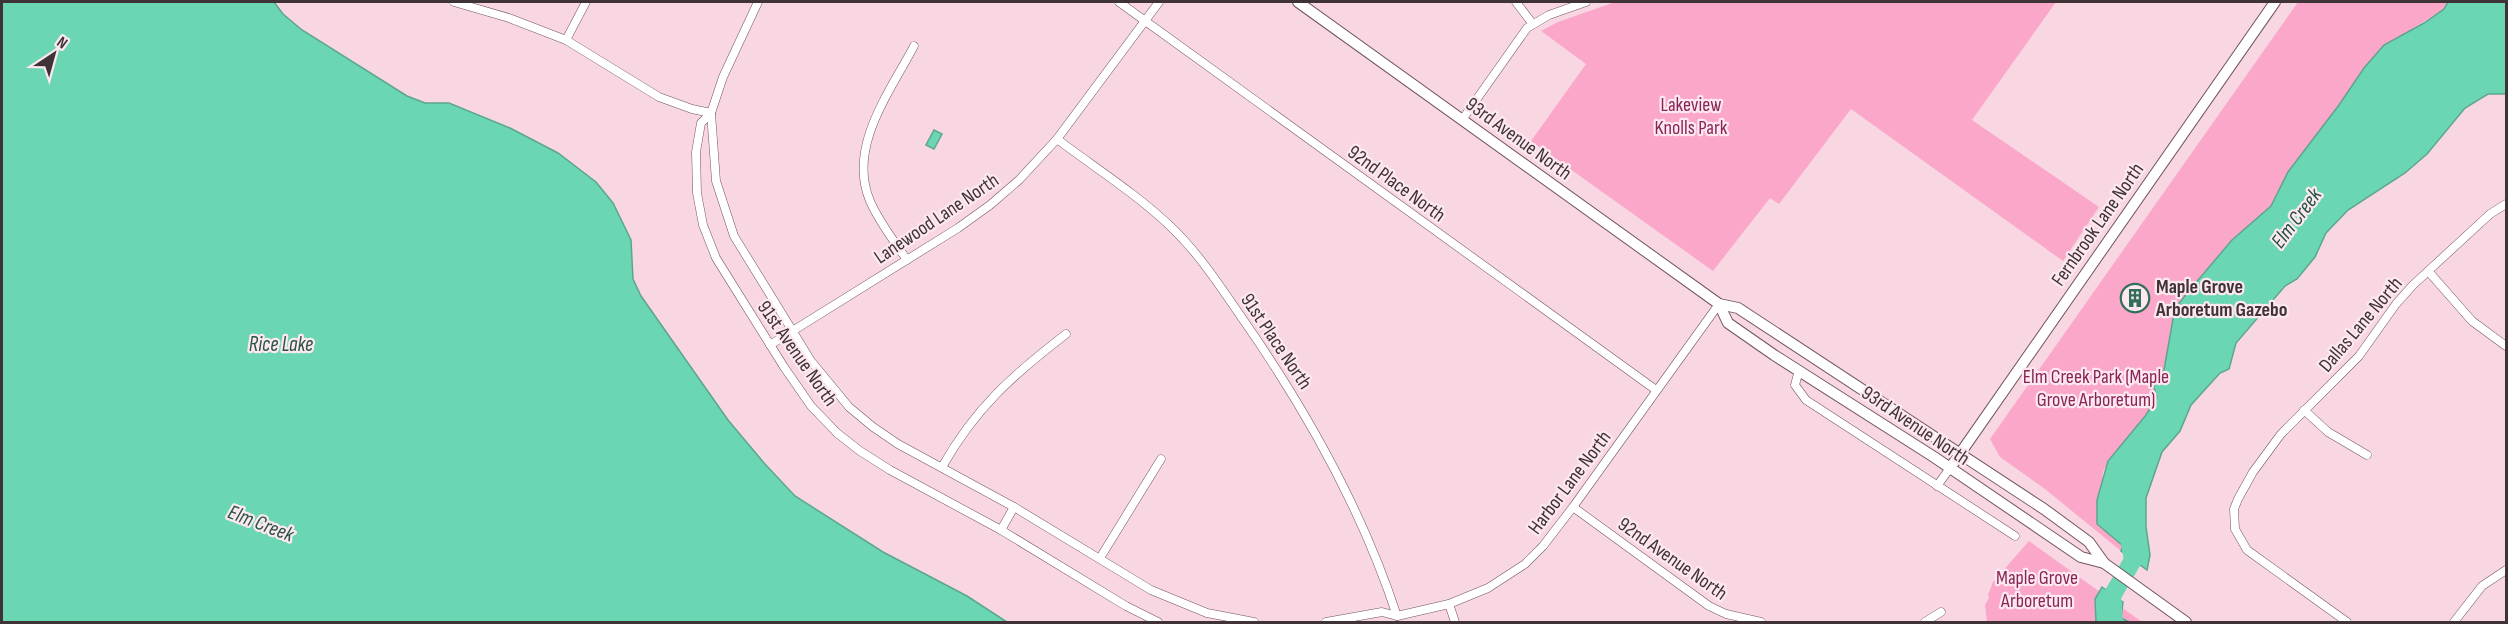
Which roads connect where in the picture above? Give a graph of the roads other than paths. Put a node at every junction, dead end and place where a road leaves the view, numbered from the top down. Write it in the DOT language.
graph roads {
  1 [pos="454,2"];
  2 [pos="586,2"];
  3 [pos="758,2"];
  4 [pos="1119,2"];
  5 [pos="1158,2"];
  6 [pos="1298,2"];
  7 [pos="1516,2"];
  8 [pos="1586,2"];
  9 [pos="2275,2"];
  10 [pos="1145,20"];
  11 [pos="1532,23"];
  12 [pos="566,40"];
  13 [pos="914,46"];
  14 [pos="711,112"];
  15 [pos="1462,120"];
  16 [pos="1057,140"];
  17 [pos="2506,204"];
  18 [pos="907,260"];
  19 [pos="2429,272"];
  20 [pos="1719,304"];
  21 [pos="792,331"];
  22 [pos="1066,334"];
  23 [pos="770,345"];
  24 [pos="2506,346"];
  25 [pos="1799,370"];
  26 [pos="1656,390"];
  27 [pos="2304,410"];
  28 [pos="1960,452"];
  29 [pos="2367,455"];
  30 [pos="1161,459"];
  31 [pos="942,467"];
  32 [pos="1950,468"];
  33 [pos="1937,486"];
  34 [pos="1014,507"];
  35 [pos="1573,507"];
  36 [pos="1001,530"];
  37 [pos="2015,536"];
  38 [pos="1100,558"];
  39 [pos="2104,563"];
  40 [pos="2506,570"];
  41 [pos="1449,604"];
  42 [pos="1941,612"];
  43 [pos="1394,619"];
  44 [pos="1158,622"];
  45 [pos="1254,622"];
  46 [pos="1326,622"];
  47 [pos="1455,622"];
  48 [pos="1761,622"];
  49 [pos="1925,622"];
  50 [pos="2186,622"];
  51 [pos="2347,622"];
  52 [pos="2454,622"];
  1 -- 12 [label="street"];
  2 -- 12 [label="street"];
  3 -- 14 [label="street"];
  4 -- 10 [label="street, 92nd Place North"];
  5 -- 10 [label="street, Lanewood Lane North"];
  6 -- 15 [label="main road, 93rd Avenue North"];
  7 -- 11 [label="street"];
  8 -- 11 [label="street"];
  9 -- 28 [label="main road, Fernbrook Lane North"];
  10 -- 16 [label="street, Lanewood Lane North"];
  10 -- 26 [label="street, 92nd Place North"];
  11 -- 15 [label="street"];
  12 -- 14 [label="street"];
  13 -- 18 [label="street"];
  14 -- 21 [label="street, 91st Avenue North"];
  14 -- 23 [label="street, 91st Avenue North"];
  15 -- 20 [label="main road, 93rd Avenue North"];
  16 -- 18 [label="street, Lanewood Lane North"];
  16 -- 43 [label="street, 91st Place North"];
  17 -- 19 [label="street, Dallas Lane North"];
  18 -- 21 [label="street, Lanewood Lane North"];
  19 -- 24 [label="street"];
  19 -- 27 [label="street, Dallas Lane North"];
  20 -- 25 [label="main road, 93rd Avenue North"];
  20 -- 26 [label="street, Harbor Lane North"];
  20 -- 28 [label="main road, 93rd Avenue North"];
  21 -- 23 [label="street, Lanewood Lane North"];
  21 -- 31 [label="street, 91st Avenue North"];
  22 -- 31 [label="street"];
  23 -- 36 [label="street, 91st Avenue North"];
  25 -- 32 [label="main road, 93rd Avenue North"];
  25 -- 33 [label="street"];
  26 -- 35 [label="street, Harbor Lane North"];
  27 -- 29 [label="street"];
  27 -- 51 [label="street, Dallas Lane North"];
  28 -- 32 [label="main road, Fernbrook Lane North"];
  28 -- 39 [label="main road, 93rd Avenue North"];
  30 -- 38 [label="street"];
  31 -- 34 [label="street, 91st Avenue North"];
  32 -- 33 [label="street"];
  32 -- 39 [label="main road, 93rd Avenue North"];
  33 -- 37 [label="street"];
  34 -- 36 [label="street"];
  34 -- 38 [label="street, 91st Avenue North"];
  35 -- 41 [label="street, Harbor Lane North"];
  35 -- 48 [label="street, 92nd Avenue North"];
  36 -- 44 [label="street, 91st Avenue North"];
  38 -- 45 [label="street, 91st Avenue North"];
  39 -- 50 [label="main road, 93rd Avenue North"];
  40 -- 52 [label="street"];
  41 -- 43 [label="street, Harbor Lane North"];
  41 -- 47 [label="street"];
  42 -- 49 [label="street"];
  43 -- 46 [label="street"];
}
